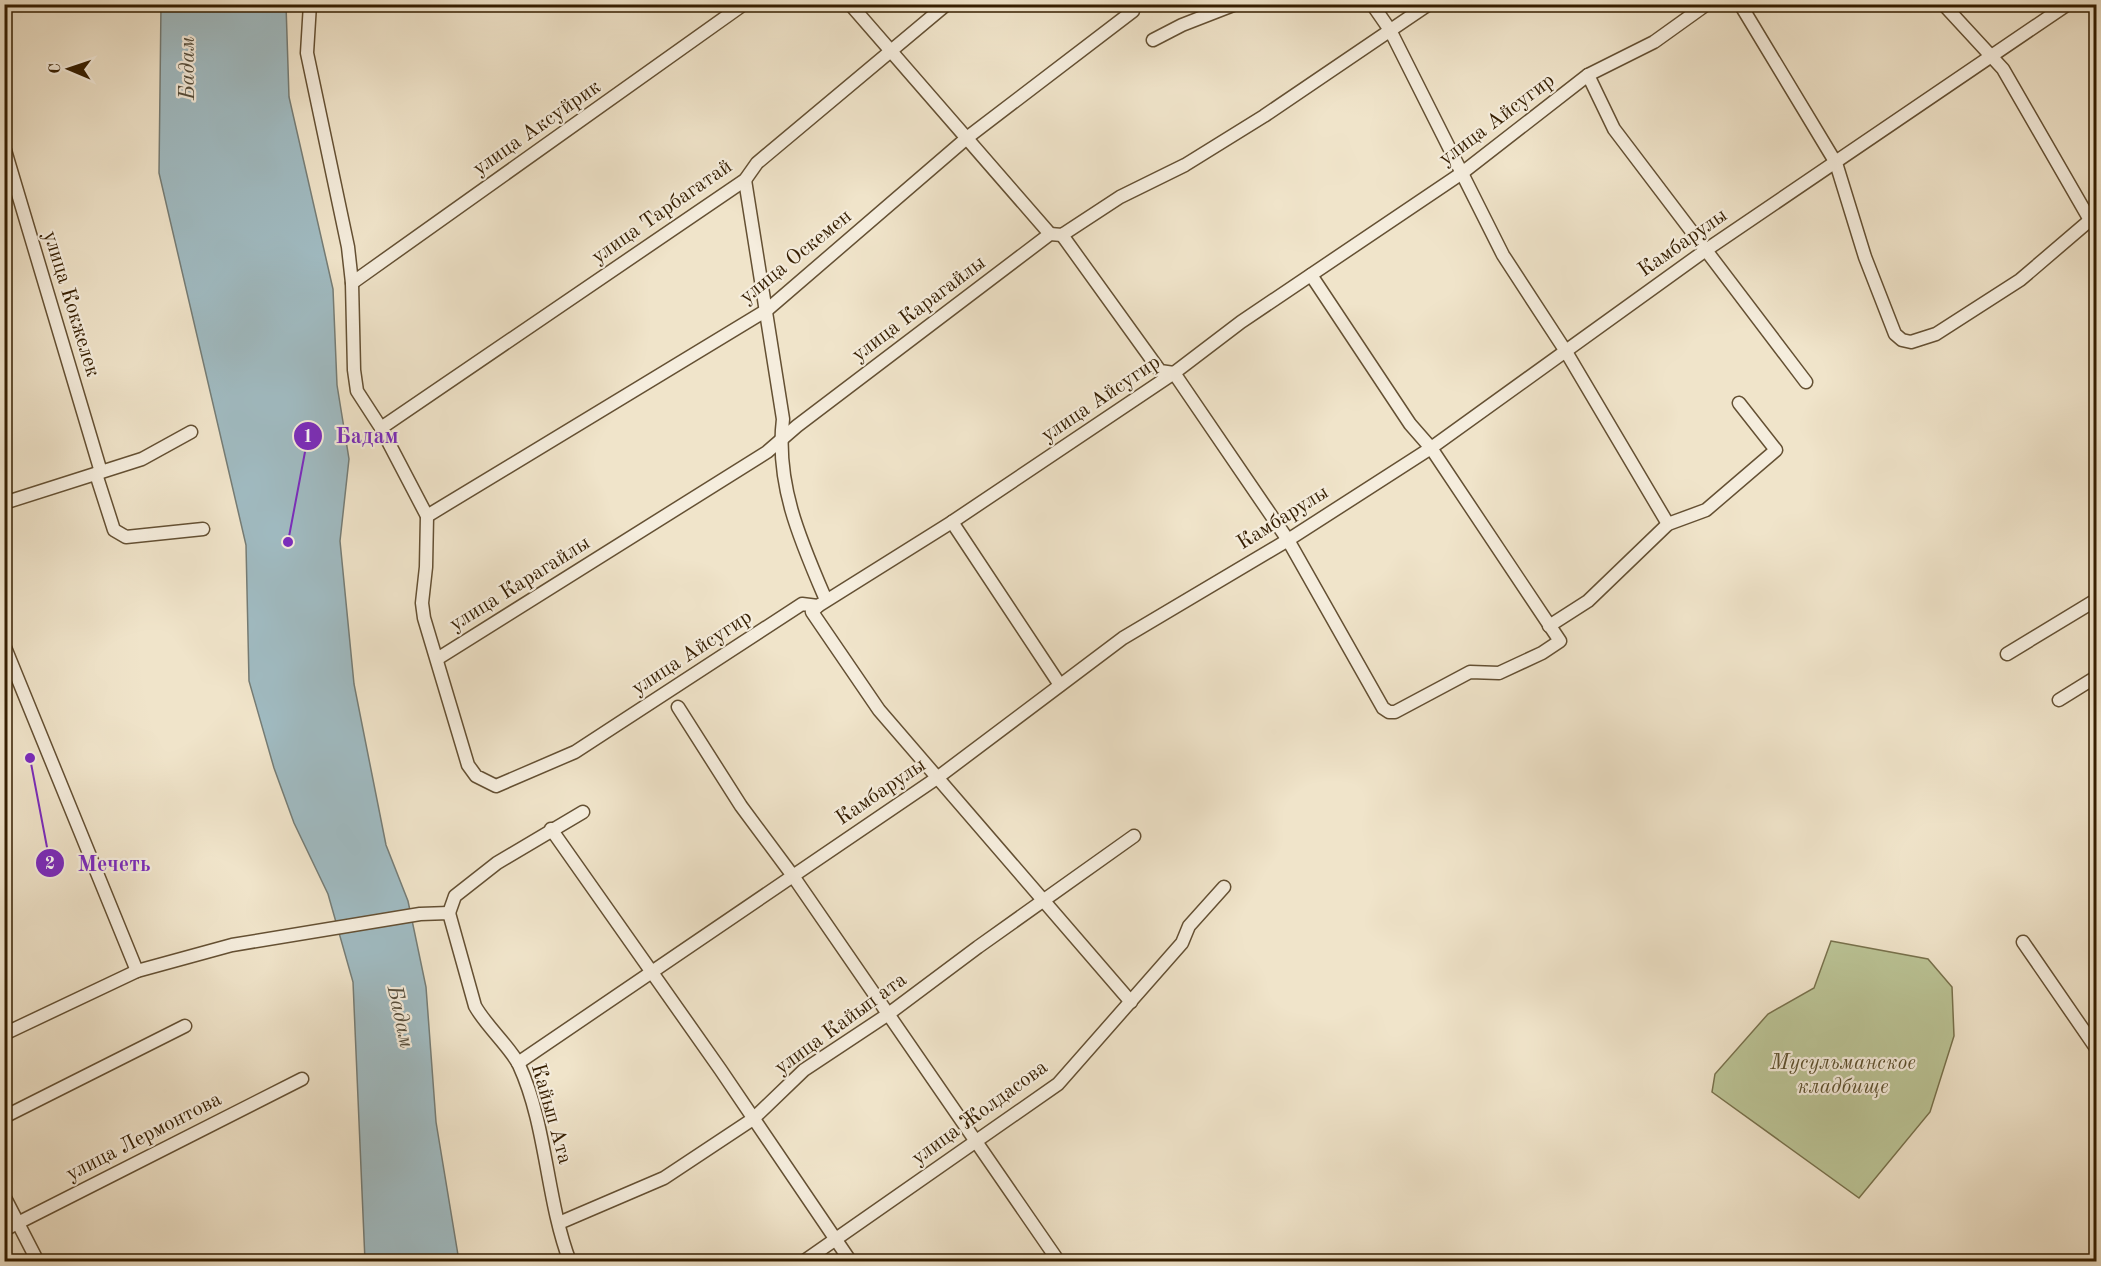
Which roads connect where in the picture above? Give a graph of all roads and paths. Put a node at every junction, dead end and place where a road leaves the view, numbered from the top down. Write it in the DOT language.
graph roads {
  1 [pos="310,4"];
  2 [pos="744,4"];
  3 [pos="850,4"];
  4 [pos="947,4"];
  5 [pos="1236,4"];
  6 [pos="1372,4"];
  7 [pos="1429,4"];
  8 [pos="1707,4"];
  9 [pos="1740,4"];
  10 [pos="1943,4"];
  11 [pos="2068,4"];
  12 [pos="1133,11"];
  13 [pos="1390,30"];
  14 [pos="1154,40"];
  15 [pos="891,49"];
  16 [pos="1991,56"];
  17 [pos="1588,75"];
  18 [pos="968,137"];
  19 [pos="4,147"];
  20 [pos="1836,163"];
  21 [pos="1462,173"];
  22 [pos="745,180"];
  23 [pos="2093,218"];
  24 [pos="1056,235"];
  25 [pos="1706,250"];
  26 [pos="1311,275"];
  27 [pos="352,283"];
  28 [pos="767,310"];
  29 [pos="1565,350"];
  30 [pos="1174,373"];
  31 [pos="1806,382"];
  32 [pos="1739,403"];
  33 [pos="381,428"];
  34 [pos="190,432"];
  35 [pos="780,440"];
  36 [pos="1431,448"];
  37 [pos="99,473"];
  38 [pos="4,503"];
  39 [pos="427,516"];
  40 [pos="952,522"];
  41 [pos="1668,524"];
  42 [pos="203,529"];
  43 [pos="1287,540"];
  44 [pos="2097,600"];
  45 [pos="822,603"];
  46 [pos="1549,626"];
  47 [pos="4,645"];
  48 [pos="2007,654"];
  49 [pos="437,659"];
  50 [pos="2097,677"];
  51 [pos="1060,685"];
  52 [pos="2059,700"];
  53 [pos="678,707"];
  54 [pos="937,778"];
  55 [pos="583,812"];
  56 [pos="551,829"];
  57 [pos="1134,836"];
  58 [pos="793,876"];
  59 [pos="1224,887"];
  60 [pos="1044,902"];
  61 [pos="449,913"];
  62 [pos="2024,942"];
  63 [pos="137,971"];
  64 [pos="651,972"];
  65 [pos="1131,1002"];
  66 [pos="887,1015"];
  67 [pos="185,1026"];
  68 [pos="4,1034"];
  69 [pos="2097,1048"];
  70 [pos="518,1063"];
  71 [pos="302,1079"];
  72 [pos="4,1117"];
  73 [pos="753,1119"];
  74 [pos="974,1142"];
  75 [pos="4,1196"];
  76 [pos="19,1223"];
  77 [pos="559,1223"];
  78 [pos="4,1230"];
  79 [pos="836,1239"];
  80 [pos="38,1262"];
  81 [pos="570,1262"];
  82 [pos="803,1262"];
  83 [pos="851,1262"];
  84 [pos="1059,1262"];
  1 -- 27 [label="street"];
  2 -- 27 [label="street, улица Аксуйрик"];
  3 -- 15 [label="street"];
  4 -- 15 [label="street, улица Тарбагатай"];
  5 -- 14 [label="street"];
  6 -- 13 [label="street"];
  7 -- 13 [label="street, улица Карагайлы"];
  8 -- 17 [label="street, улица Айсугир"];
  9 -- 20 [label="street"];
  10 -- 16 [label="street"];
  11 -- 16 [label="street, Камбарулы"];
  12 -- 18 [label="street, улица Оскемен"];
  13 -- 21 [label="street"];
  13 -- 24 [label="street, улица Карагайлы"];
  15 -- 18 [label="street"];
  15 -- 22 [label="street, улица Тарбагатай"];
  16 -- 20 [label="street, Камбарулы"];
  16 -- 23 [label="street"];
  17 -- 21 [label="street, улица Айсугир"];
  17 -- 25 [label="street"];
  18 -- 24 [label="street"];
  18 -- 28 [label="street, улица Оскемен"];
  19 -- 37 [label="street, улица Кокжелек"];
  20 -- 23 [label="street"];
  20 -- 25 [label="street, Камбарулы"];
  21 -- 26 [label="street, улица Айсугир"];
  21 -- 29 [label="street"];
  22 -- 28 [label="street"];
  22 -- 33 [label="street, улица Тарбагатай"];
  24 -- 30 [label="street"];
  24 -- 35 [label="street, улица Карагайлы"];
  25 -- 29 [label="street, Камбарулы"];
  25 -- 31 [label="street"];
  26 -- 30 [label="street, улица Айсугир"];
  26 -- 36 [label="street"];
  27 -- 33 [label="street"];
  28 -- 35 [label="street"];
  28 -- 39 [label="street, улица Оскемен"];
  29 -- 36 [label="street, Камбарулы"];
  29 -- 41 [label="street"];
  30 -- 40 [label="street, улица Айсугир"];
  30 -- 43 [label="street"];
  32 -- 41 [label="street"];
  33 -- 39 [label="street"];
  34 -- 37 [label="street"];
  35 -- 45 [label="street"];
  35 -- 49 [label="street, улица Карагайлы"];
  36 -- 43 [label="street, Камбарулы"];
  36 -- 46 [label="street"];
  37 -- 38 [label="street"];
  37 -- 42 [label="street, улица Кокжелек"];
  39 -- 49 [label="street"];
  40 -- 45 [label="street, улица Айсугир"];
  40 -- 51 [label="street"];
  41 -- 46 [label="street"];
  43 -- 46 [label="street"];
  43 -- 51 [label="street, Камбарулы"];
  44 -- 48 [label="street"];
  45 -- 49 [label="street, улица Айсугир"];
  45 -- 54 [label="street"];
  47 -- 63 [label="street"];
  50 -- 52 [label="street"];
  51 -- 54 [label="street, Камбарулы"];
  53 -- 58 [label="street"];
  54 -- 58 [label="street, Камбарулы"];
  54 -- 60 [label="street"];
  55 -- 56 [label="street"];
  56 -- 61 [label="street"];
  56 -- 64 [label="street"];
  57 -- 60 [label="street, улица Кайып ата"];
  58 -- 64 [label="street, Камбарулы"];
  58 -- 66 [label="street"];
  59 -- 65 [label="street, улица Жолдасова"];
  60 -- 65 [label="street"];
  60 -- 66 [label="street, улица Кайып ата"];
  61 -- 63 [label="street"];
  61 -- 70 [label="street, Кайып Ата"];
  62 -- 69 [label="street"];
  63 -- 68 [label="street"];
  64 -- 70 [label="street, Камбарулы"];
  64 -- 73 [label="street"];
  65 -- 74 [label="street, улица Жолдасова"];
  66 -- 73 [label="street, улица Кайып ата"];
  66 -- 74 [label="street"];
  67 -- 72 [label="street"];
  70 -- 77 [label="street, Кайып Ата"];
  71 -- 76 [label="street, улица Лермонтова"];
  73 -- 77 [label="street, улица Кайып ата"];
  73 -- 79 [label="street"];
  74 -- 79 [label="street, улица Жолдасова"];
  74 -- 84 [label="street"];
  75 -- 76 [label="street"];
  76 -- 78 [label="street, улица Лермонтова"];
  76 -- 80 [label="street"];
  77 -- 81 [label="street, Кайып Ата"];
  79 -- 82 [label="street, улица Жолдасова"];
  79 -- 83 [label="street"];
}
